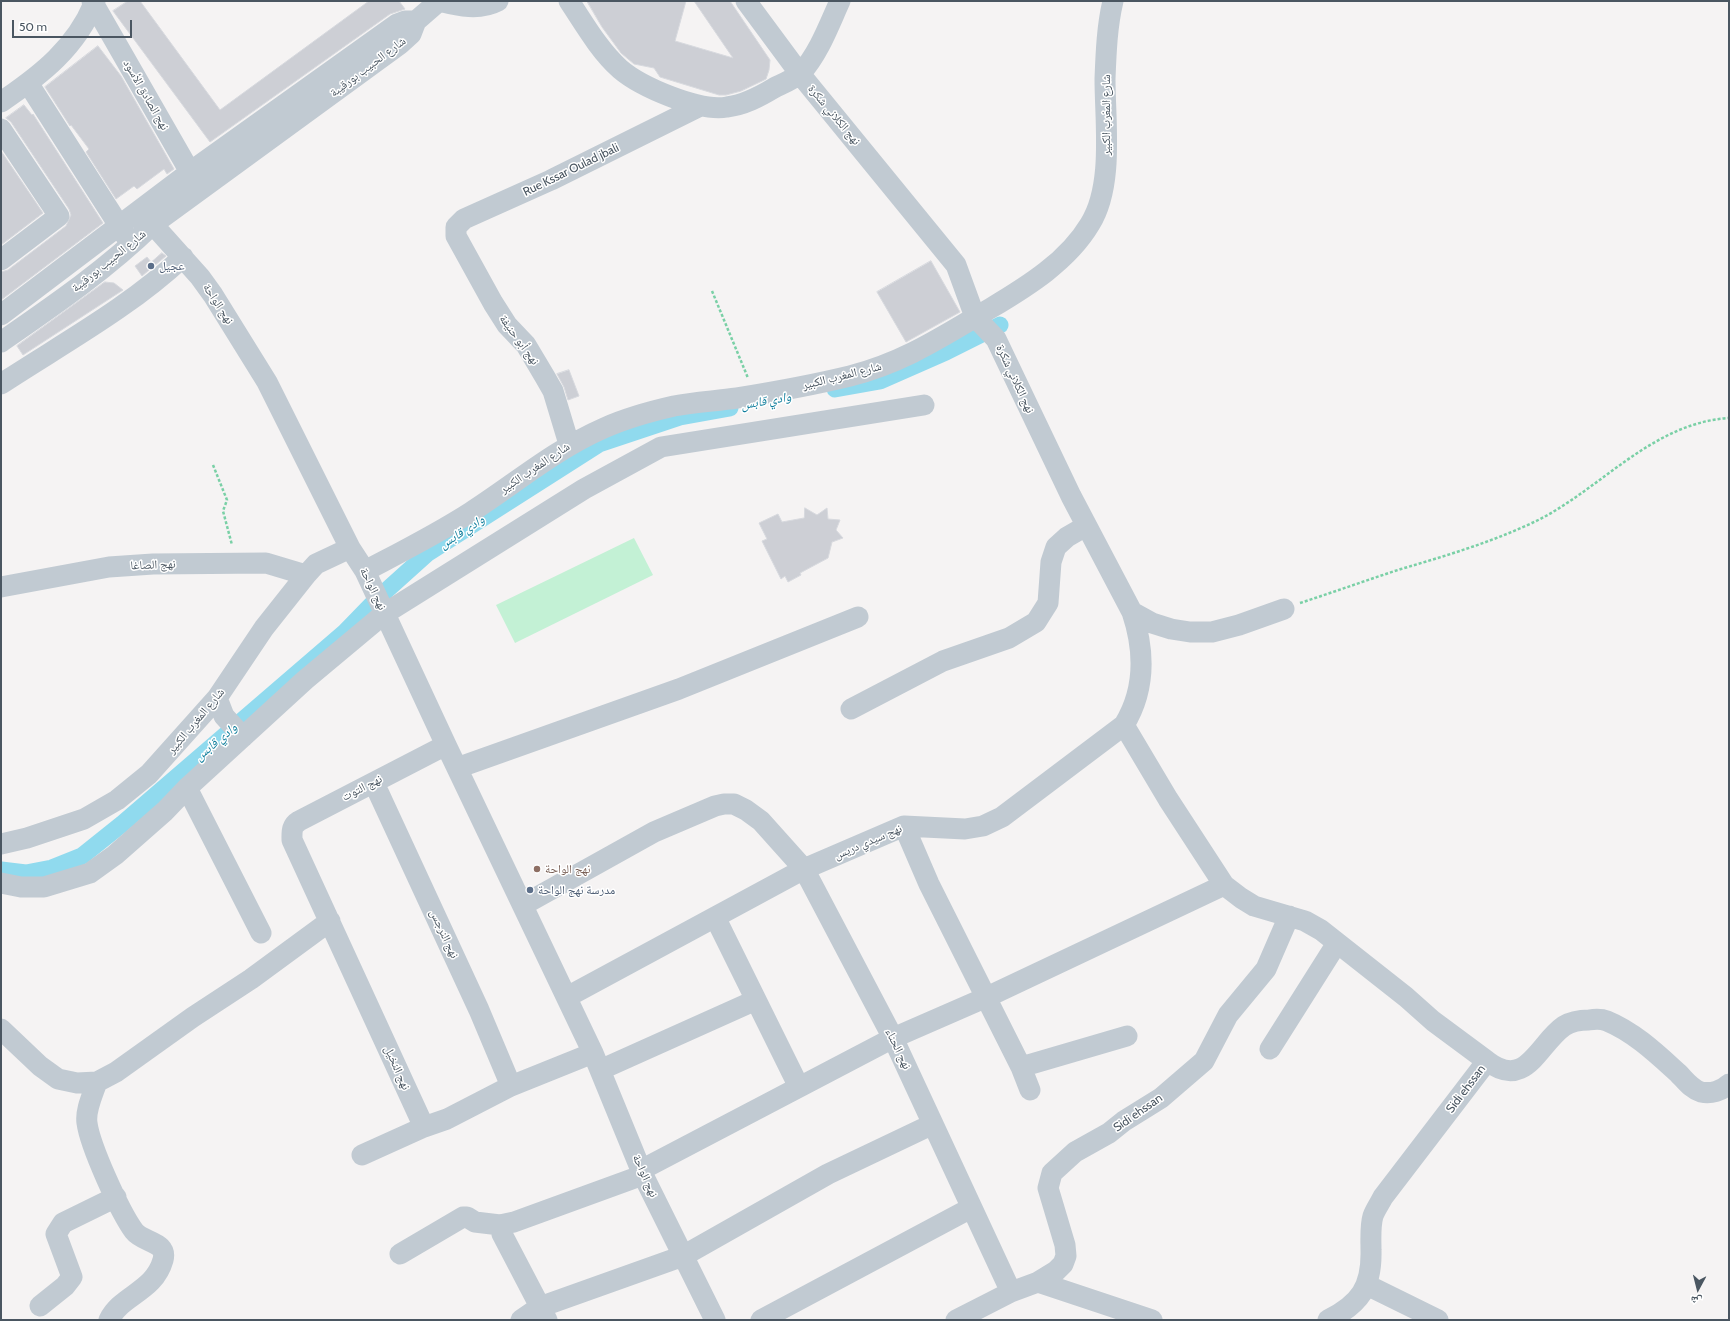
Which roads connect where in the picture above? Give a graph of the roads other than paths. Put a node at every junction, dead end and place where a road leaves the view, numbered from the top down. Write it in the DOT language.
graph roads {
  1 [pos="439,1"];
  2 [pos="498,1"];
  3 [pos="570,1"];
  4 [pos="746,1"];
  5 [pos="840,1"];
  6 [pos="1113,1"];
  7 [pos="94,2"];
  8 [pos="800,74"];
  9 [pos="28,83"];
  10 [pos="1,102"];
  11 [pos="700,106"];
  12 [pos="1,129"];
  13 [pos="197,180"];
  14 [pos="146,217"];
  15 [pos="120,225"];
  16 [pos="459,241"];
  17 [pos="131,246"];
  18 [pos="183,257"];
  19 [pos="1,260"];
  20 [pos="1,315"];
  21 [pos="975,318"];
  22 [pos="1,342"];
  23 [pos="1,384"];
  24 [pos="924,405"];
  25 [pos="569,444"];
  26 [pos="1086,526"];
  27 [pos="350,548"];
  28 [pos="366,571"];
  29 [pos="306,575"];
  30 [pos="1,586"];
  31 [pos="1284,609"];
  32 [pos="1132,612"];
  33 [pos="384,614"];
  34 [pos="858,617"];
  35 [pos="217,698"];
  36 [pos="851,709"];
  37 [pos="1124,725"];
  38 [pos="243,737"];
  39 [pos="446,745"];
  40 [pos="457,768"];
  41 [pos="374,783"];
  42 [pos="187,788"];
  43 [pos="904,826"];
  44 [pos="292,840"];
  45 [pos="1,844"];
  46 [pos="804,869"];
  47 [pos="1,883"];
  48 [pos="1224,885"];
  49 [pos="523,905"];
  50 [pos="1289,916"];
  51 [pos="715,917"];
  52 [pos="330,921"];
  53 [pos="261,933"];
  54 [pos="1337,943"];
  55 [pos="567,997"];
  56 [pos="987,997"];
  57 [pos="756,1000"];
  58 [pos="1,1029"];
  59 [pos="1127,1036"];
  60 [pos="893,1038"];
  61 [pos="1270,1049"];
  62 [pos="1487,1061"];
  63 [pos="597,1062"];
  64 [pos="1021,1067"];
  65 [pos="97,1082"];
  66 [pos="1729,1084"];
  67 [pos="511,1086"];
  68 [pos="800,1087"];
  69 [pos="1030,1090"];
  70 [pos="933,1124"];
  71 [pos="424,1127"];
  72 [pos="362,1155"];
  73 [pos="642,1173"];
  74 [pos="116,1197"];
  75 [pos="971,1208"];
  76 [pos="500,1225"];
  77 [pos="400,1254"];
  78 [pos="683,1256"];
  79 [pos="1038,1282"];
  80 [pos="1367,1285"];
  81 [pos="1011,1292"];
  82 [pos="40,1306"];
  83 [pos="544,1313"];
  84 [pos="109,1320"];
  85 [pos="521,1320"];
  86 [pos="715,1320"];
  87 [pos="760,1320"];
  88 [pos="956,1320"];
  89 [pos="1152,1320"];
  90 [pos="1328,1320"];
  91 [pos="1438,1320"];
  1 -- 2 [label="street"];
  1 -- 13 [label="street, شارع الحبيب بورقيبة"];
  3 -- 11 [label="street"];
  4 -- 8 [label="street, نهج الكلاني شكرة"];
  5 -- 8 [label="street"];
  6 -- 21 [label="street, شارع المغرب الكبير"];
  7 -- 9 [label="street"];
  7 -- 13 [label="street, نهج الصادق الأسود"];
  8 -- 11 [label="street"];
  8 -- 21 [label="street, نهج الكلاني شكرة"];
  9 -- 10 [label="street"];
  9 -- 15 [label="street"];
  11 -- 16 [label="street, Rue Kssar Oulad jbali"];
  12 -- 19 [label="street"];
  13 -- 14 [label="street, شارع الحبيب بورقيبة"];
  14 -- 15 [label="street, شارع الحبيب بورقيبة"];
  14 -- 17 [label="street, شارع الحبيب بورقيبة"];
  14 -- 18 [label="street, نهج الواحة"];
  15 -- 17 [label="street"];
  15 -- 20 [label="street, شارع الحبيب بورقيبة"];
  16 -- 25 [label="street, نهج أبو حنيفة"];
  17 -- 22 [label="street, شارع الحبيب بورقيبة"];
  18 -- 23 [label="street"];
  18 -- 27 [label="street, نهج الواحة"];
  21 -- 25 [label="street, شارع المغرب الكبير"];
  21 -- 26 [label="street, نهج الكلاني شكرة"];
  24 -- 33 [label="street"];
  25 -- 28 [label="street, شارع المغرب الكبير"];
  26 -- 32 [label="street, نهج الكلاني شكرة"];
  26 -- 36 [label="street"];
  27 -- 28 [label="street, نهج الواحة"];
  27 -- 29 [label="street, شارع المغرب الكبير"];
  28 -- 33 [label="street, نهج الواحة"];
  29 -- 30 [label="street, نهج الصاغا"];
  29 -- 35 [label="street, شارع المغرب الكبير"];
  31 -- 32 [label="street"];
  32 -- 37 [label="street, نهج سيدي دريس"];
  33 -- 38 [label="street"];
  33 -- 39 [label="street, نهج الواحة"];
  34 -- 40 [label="street"];
  35 -- 38 [label="street"];
  35 -- 45 [label="street, شارع المغرب الكبير"];
  37 -- 43 [label="street, نهج سيدي دريس"];
  37 -- 48 [label="street, Sidi ehssan"];
  38 -- 42 [label="street"];
  39 -- 40 [label="street, نهج الواحة"];
  39 -- 41 [label="street, نهج التوت"];
  40 -- 49 [label="street, نهج الواحة"];
  41 -- 44 [label="street, نهج التوت"];
  41 -- 67 [label="street, نهج النرجس"];
  42 -- 47 [label="street"];
  42 -- 53 [label="street"];
  43 -- 46 [label="street, نهج سيدي دريس"];
  43 -- 56 [label="street"];
  44 -- 52 [label="street, نهج النخيل"];
  46 -- 49 [label="street, نهج الحناء"];
  46 -- 51 [label="street, نهج سيدي دريس"];
  46 -- 60 [label="street, نهج الحناء"];
  48 -- 50 [label="street, Sidi ehssan"];
  48 -- 56 [label="street"];
  49 -- 55 [label="street, نهج الواحة"];
  50 -- 54 [label="street, Sidi ehssan"];
  50 -- 79 [label="street, Sidi ehssan"];
  51 -- 55 [label="street, نهج سيدي دريس"];
  51 -- 57 [label="street"];
  52 -- 65 [label="street"];
  52 -- 71 [label="street, نهج النخيل"];
  54 -- 61 [label="street"];
  54 -- 62 [label="street, Sidi ehssan"];
  55 -- 63 [label="street, نهج الواحة"];
  56 -- 60 [label="street"];
  56 -- 64 [label="street"];
  57 -- 63 [label="street"];
  57 -- 68 [label="street"];
  58 -- 65 [label="street"];
  59 -- 64 [label="street"];
  60 -- 68 [label="street"];
  60 -- 70 [label="street, نهج الحناء"];
  62 -- 66 [label="street"];
  62 -- 80 [label="street, Sidi ehssan"];
  63 -- 67 [label="street"];
  63 -- 73 [label="street, نهج الواحة"];
  64 -- 69 [label="street"];
  65 -- 74 [label="street"];
  67 -- 71 [label="street"];
  68 -- 73 [label="street"];
  70 -- 75 [label="street, نهج الحناء"];
  70 -- 78 [label="street"];
  71 -- 72 [label="street"];
  73 -- 76 [label="street"];
  73 -- 78 [label="street, نهج الواحة"];
  74 -- 82 [label="street"];
  74 -- 84 [label="street"];
  75 -- 81 [label="street, نهج الحناء"];
  75 -- 87 [label="street"];
  76 -- 77 [label="street"];
  76 -- 83 [label="street"];
  78 -- 83 [label="street"];
  78 -- 86 [label="street, نهج الواحة"];
  79 -- 81 [label="street, Sidi ehssan"];
  79 -- 89 [label="street"];
  80 -- 90 [label="street, Sidi ehssan"];
  80 -- 91 [label="street"];
  81 -- 88 [label="street, Sidi ehssan"];
  83 -- 85 [label="street"];
}
